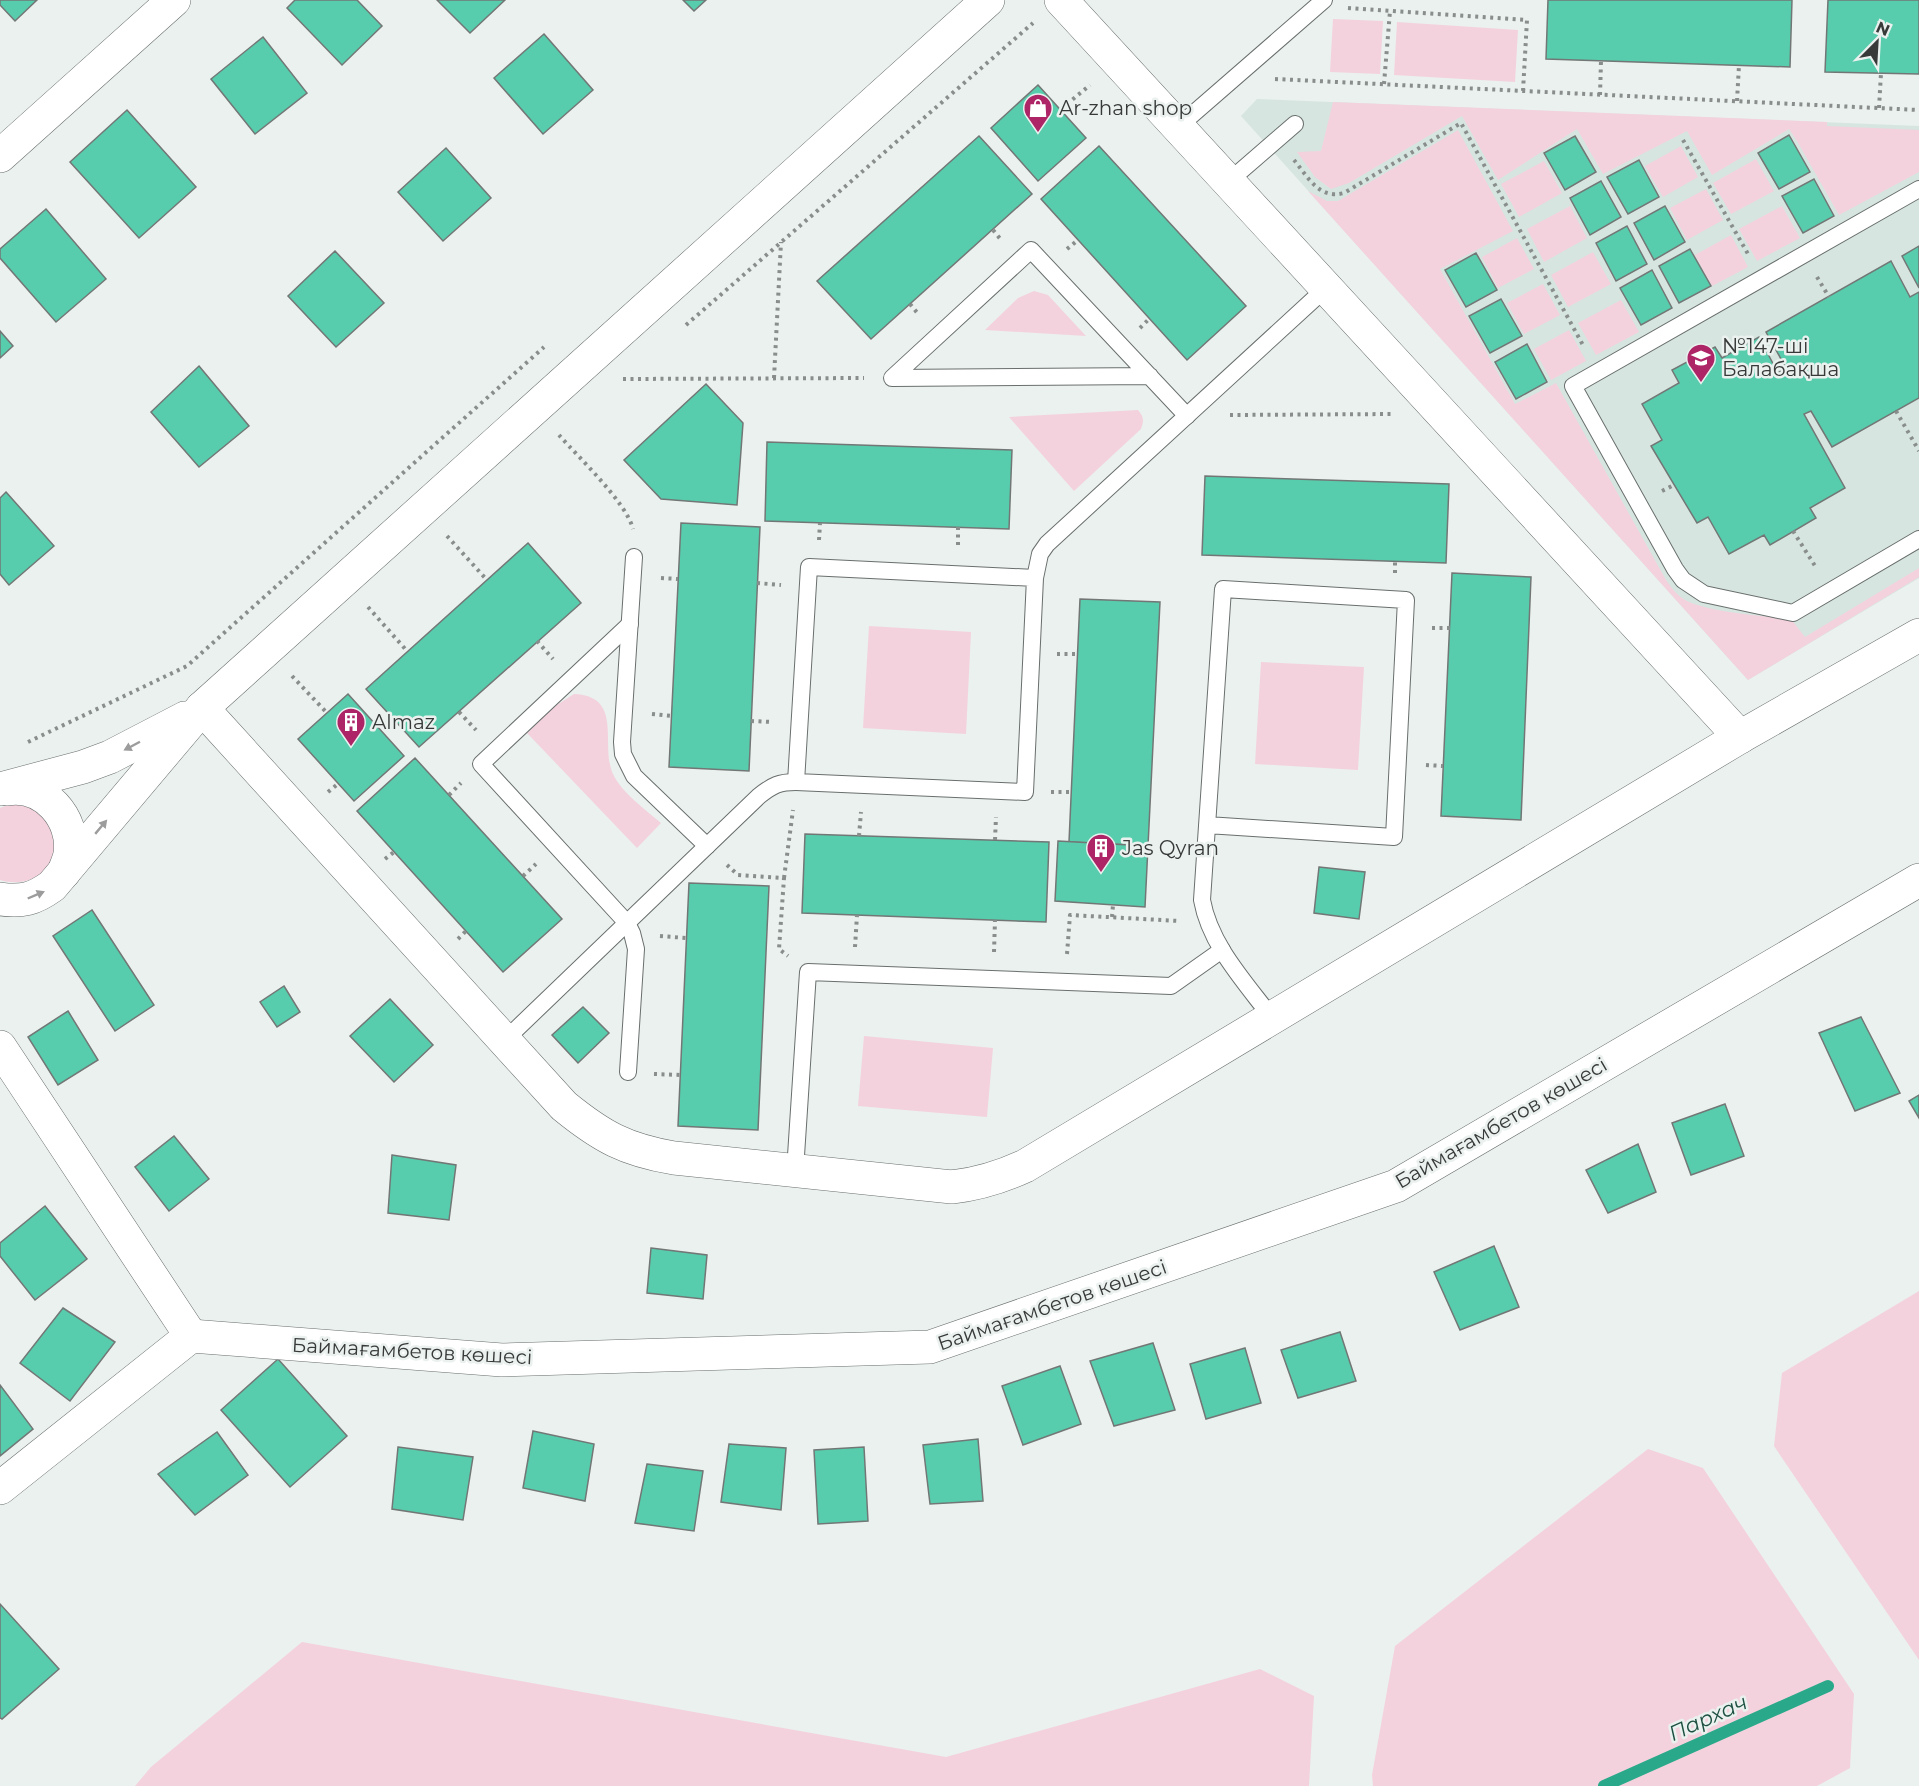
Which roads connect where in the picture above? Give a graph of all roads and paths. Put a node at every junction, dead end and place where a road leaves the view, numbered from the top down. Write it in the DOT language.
graph roads {
  1 [pos="174,0"];
  2 [pos="988,0"];
  3 [pos="1060,0"];
  4 [pos="1321,3"];
  5 [pos="1390,11"];
  6 [pos="1601,61"];
  7 [pos="1739,65"];
  8 [pos="1881,73"];
  9 [pos="1236,77"];
  10 [pos="1384,84"];
  11 [pos="1523,91"];
  12 [pos="1600,95"];
  13 [pos="1737,101"];
  14 [pos="1879,108"];
  15 [pos="1919,110"];
  16 [pos="1295,124"];
  17 [pos="1178,127"];
  18 [pos="1277,139"];
  19 [pos="1683,140"];
  20 [pos="0,156"];
  21 [pos="1228,182"];
  22 [pos="1919,189"];
  23 [pos="781,242"];
  24 [pos="1762,278"];
  25 [pos="1326,288"];
  26 [pos="551,341"];
  27 [pos="1598,371"];
  28 [pos="1150,376"];
  29 [pos="774,378"];
  30 [pos="892,378"];
  31 [pos="623,379"];
  32 [pos="1896,411"];
  33 [pos="1442,414"];
  34 [pos="1187,416"];
  35 [pos="559,435"];
  36 [pos="1919,451"];
  37 [pos="1793,531"];
  38 [pos="445,534"];
  39 [pos="1919,539"];
  40 [pos="634,557"];
  41 [pos="1035,578"];
  42 [pos="487,580"];
  43 [pos="1831,591"];
  44 [pos="365,604"];
  45 [pos="630,624"];
  46 [pos="1919,635"];
  47 [pos="407,651"];
  48 [pos="287,671"];
  49 [pos="202,708"];
  50 [pos="327,713"];
  51 [pos="1740,737"];
  52 [pos="21,745"];
  53 [pos="796,782"];
  54 [pos="0,790"];
  55 [pos="1207,825"];
  56 [pos="707,846"];
  57 [pos="64,872"];
  58 [pos="784,878"];
  59 [pos="1919,880"];
  60 [pos="0,899"];
  61 [pos="1113,905"];
  62 [pos="1112,917"];
  63 [pos="627,923"];
  64 [pos="1208,923"];
  65 [pos="1222,950"];
  66 [pos="808,972"];
  67 [pos="1065,982"];
  68 [pos="1272,1018"];
  69 [pos="505,1040"];
  70 [pos="0,1047"];
  71 [pos="628,1072"];
  72 [pos="795,1171"];
  73 [pos="191,1336"];
  74 [pos="0,1488"];
  1 -- 20 [label="street"];
  2 -- 49 [label="street"];
  3 -- 17 [label="street"];
  4 -- 5 [label="path"];
  4 -- 9 [label="lane"];
  5 -- 10 [label="path"];
  5 -- 11 [label="path"];
  6 -- 12 [label="path"];
  7 -- 13 [label="path"];
  8 -- 14 [label="path"];
  9 -- 10 [label="path"];
  9 -- 17 [label="lane"];
  10 -- 11 [label="path"];
  11 -- 12 [label="path"];
  12 -- 13 [label="path"];
  13 -- 14 [label="path"];
  14 -- 15 [label="path"];
  16 -- 18 [label="lane"];
  17 -- 21 [label="street"];
  18 -- 21 [label="lane"];
  18 -- 27 [label="path"];
  19 -- 24 [label="path"];
  21 -- 25 [label="street"];
  22 -- 24 [label="lane"];
  23 -- 29 [label="path"];
  24 -- 27 [label="lane"];
  25 -- 33 [label="street"];
  25 -- 34 [label="lane"];
  26 -- 52 [label="path"];
  27 -- 43 [label="lane"];
  28 -- 30 [label="lane"];
  28 -- 30 [label="lane"];
  28 -- 34 [label="lane"];
  29 -- 30 [label="path"];
  29 -- 31 [label="path"];
  32 -- 36 [label="path"];
  33 -- 34 [label="path"];
  33 -- 51 [label="street"];
  34 -- 41 [label="lane"];
  35 -- 40 [label="path"];
  37 -- 43 [label="path"];
  38 -- 42 [label="path"];
  39 -- 43 [label="lane"];
  40 -- 45 [label="lane"];
  41 -- 53 [label="lane"];
  41 -- 53 [label="lane"];
  44 -- 47 [label="path"];
  45 -- 56 [label="lane"];
  45 -- 63 [label="lane"];
  46 -- 51 [label="street"];
  48 -- 50 [label="path"];
  49 -- 54 [label="street, one-way"];
  57 -- 49 [label="street, one-way"];
  49 -- 69 [label="street"];
  51 -- 68 [label="street"];
  53 -- 56 [label="lane"];
  53 -- 58 [label="path"];
  54 -- 57 [label="street"];
  55 -- 55 [label="lane"];
  55 -- 64 [label="lane"];
  56 -- 58 [label="path"];
  56 -- 63 [label="lane"];
  60 -- 57 [label="street, one-way"];
  58 -- 66 [label="path"];
  59 -- 73 [label="street, Баймағамбетов көшесі"];
  61 -- 62 [label="path"];
  62 -- 64 [label="path"];
  62 -- 67 [label="path"];
  63 -- 69 [label="lane"];
  63 -- 71 [label="lane"];
  64 -- 65 [label="lane"];
  65 -- 67 [label="lane"];
  65 -- 68 [label="lane"];
  66 -- 67 [label="lane"];
  66 -- 72 [label="lane"];
  68 -- 72 [label="street"];
  69 -- 72 [label="street"];
  70 -- 73 [label="street"];
  73 -- 74 [label="street"];
}
